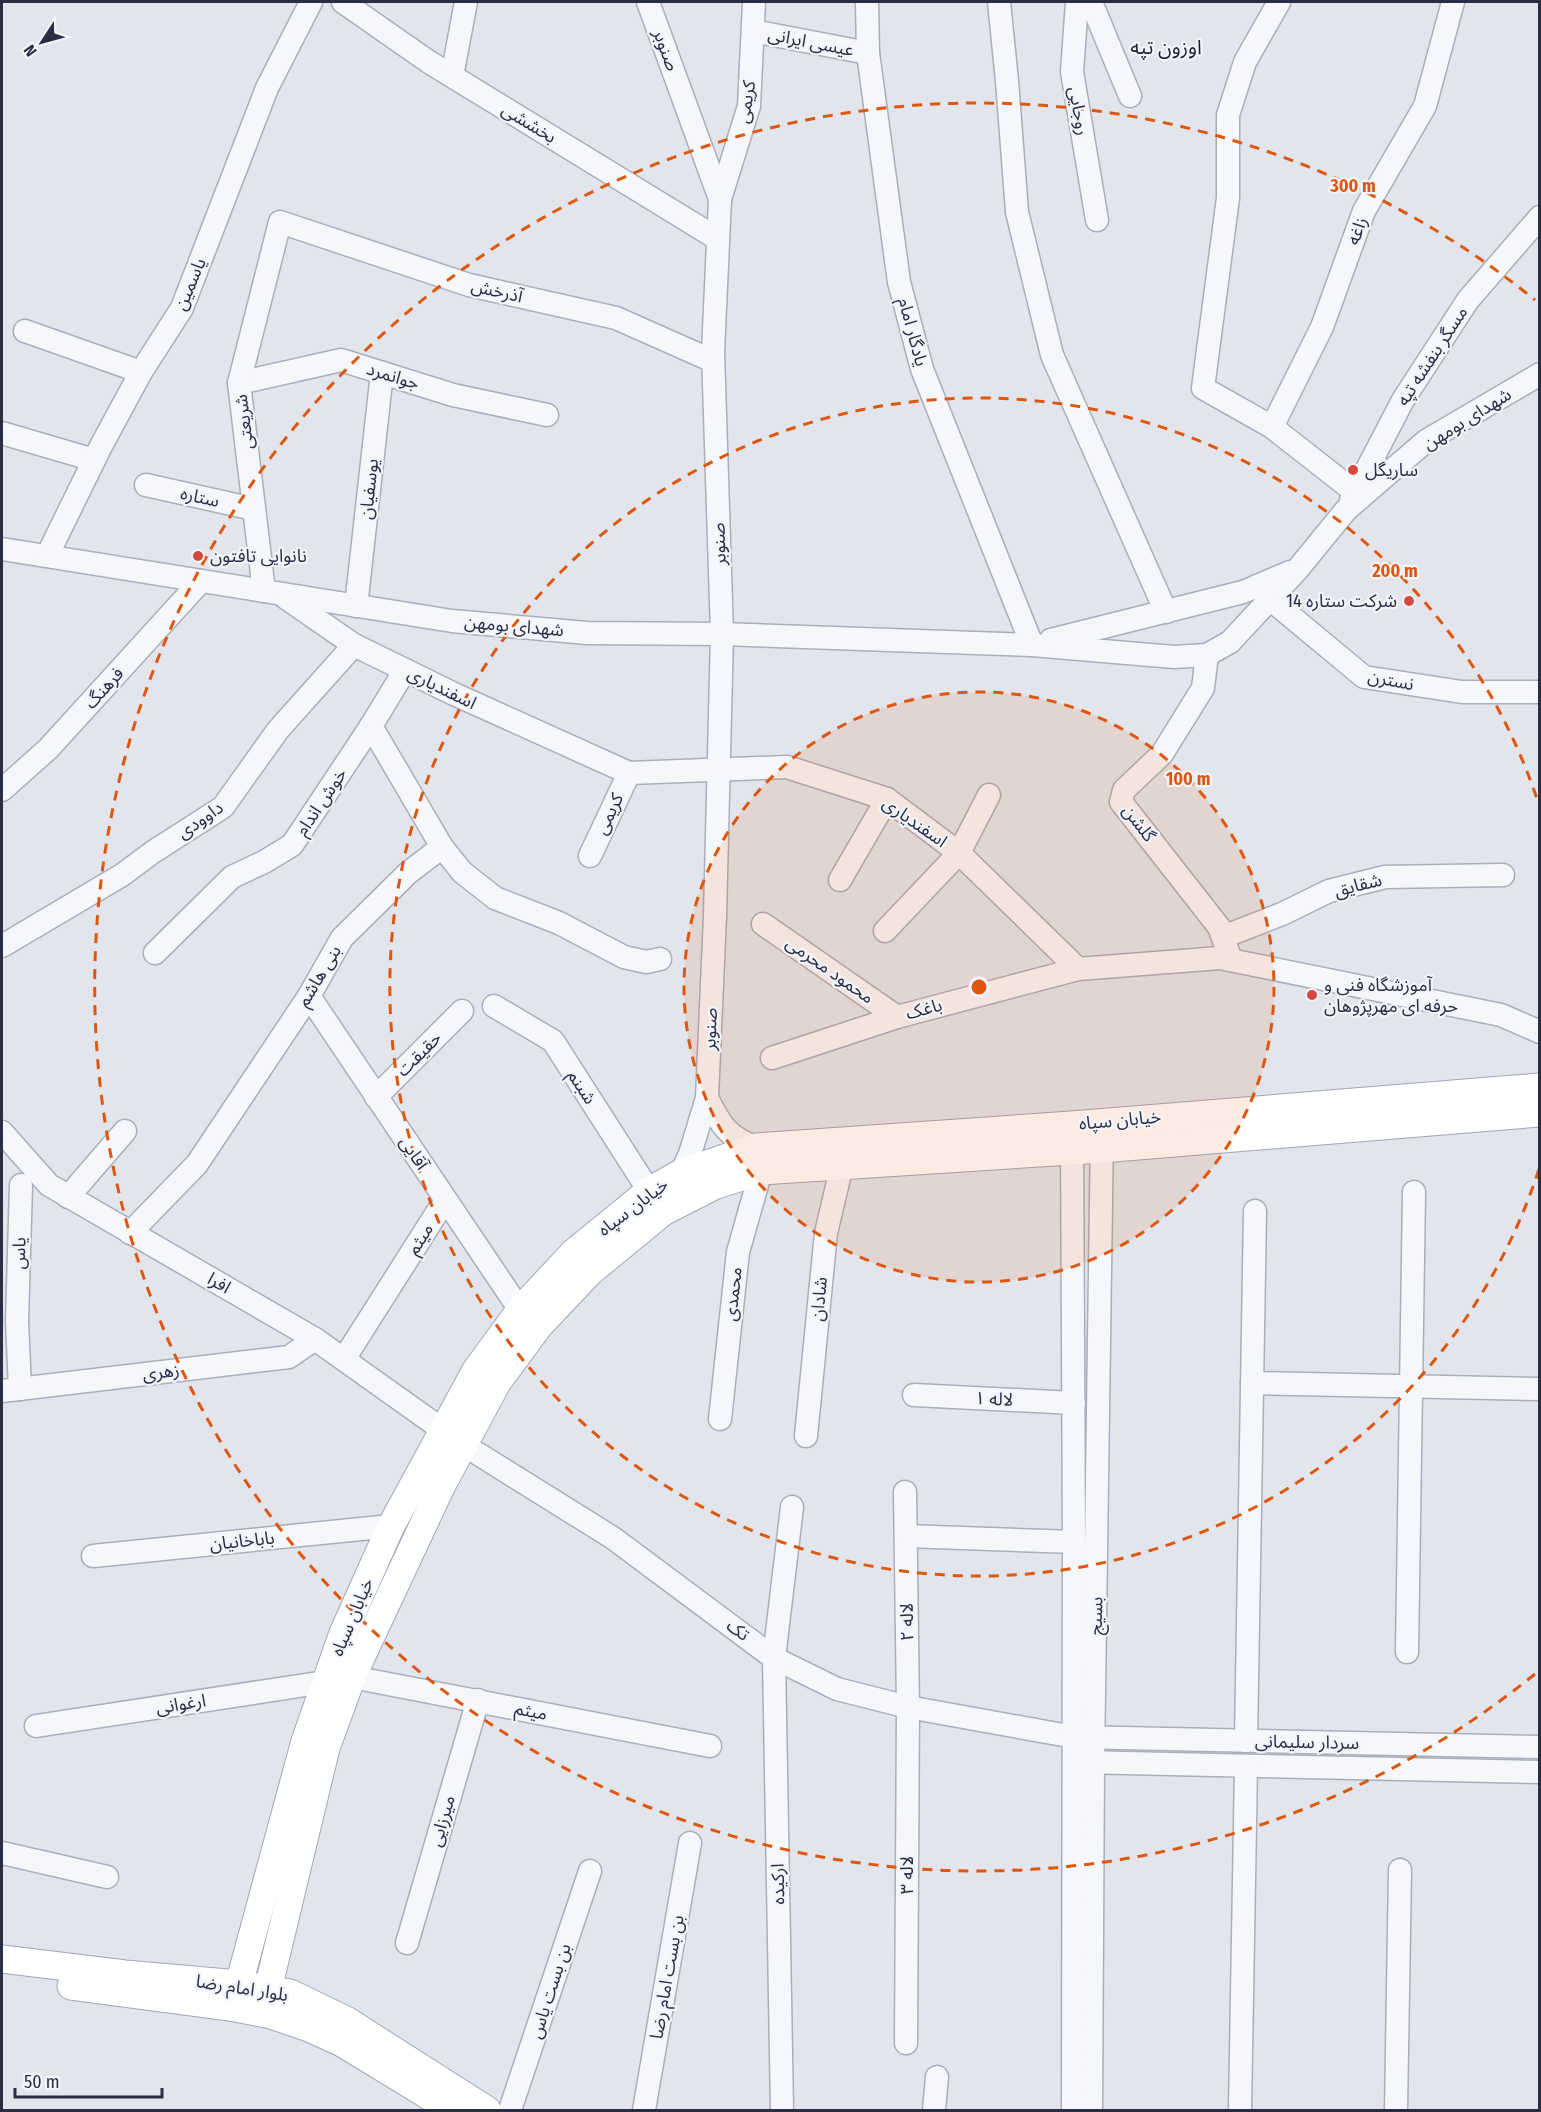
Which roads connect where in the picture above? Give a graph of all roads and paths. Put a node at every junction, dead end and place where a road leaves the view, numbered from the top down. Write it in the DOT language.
graph roads {
  1 [pos="311,2"];
  2 [pos="343,2"];
  3 [pos="466,2"];
  4 [pos="648,2"];
  5 [pos="754,2"];
  6 [pos="867,2"];
  7 [pos="999,2"];
  8 [pos="1077,2"];
  9 [pos="1091,2"];
  10 [pos="1279,2"];
  11 [pos="1454,2"];
  12 [pos="753,31"];
  13 [pos="868,53"];
  14 [pos="452,76"];
  15 [pos="1130,96"];
  16 [pos="720,199"];
  17 [pos="1539,217"];
  18 [pos="1097,220"];
  19 [pos="280,222"];
  20 [pos="718,240"];
  21 [pos="25,331"];
  22 [pos="713,361"];
  23 [pos="141,372"];
  24 [pos="382,373"];
  25 [pos="1539,375"];
  26 [pos="239,383"];
  27 [pos="547,415"];
  28 [pos="1272,427"];
  29 [pos="2,433"];
  30 [pos="94,460"];
  31 [pos="146,485"];
  32 [pos="1351,501"];
  33 [pos="254,509"];
  34 [pos="2,549"];
  35 [pos="47,556"];
  36 [pos="1297,570"];
  37 [pos="201,581"];
  38 [pos="272,592"];
  39 [pos="1270,599"];
  40 [pos="356,606"];
  41 [pos="1166,612"];
  42 [pos="722,634"];
  43 [pos="354,645"];
  44 [pos="1032,645"];
  45 [pos="1207,655"];
  46 [pos="405,670"];
  47 [pos="1539,692"];
  48 [pos="371,726"];
  49 [pos="718,769"];
  50 [pos="628,773"];
  51 [pos="2,790"];
  52 [pos="988,795"];
  53 [pos="886,799"];
  54 [pos="442,847"];
  55 [pos="958,853"];
  56 [pos="590,856"];
  57 [pos="1503,875"];
  58 [pos="840,880"];
  59 [pos="763,924"];
  60 [pos="885,931"];
  61 [pos="1223,938"];
  62 [pos="2,946"];
  63 [pos="155,953"];
  64 [pos="660,959"];
  65 [pos="1231,960"];
  66 [pos="1078,969"];
  67 [pos="309,996"];
  68 [pos="494,1006"];
  69 [pos="462,1011"];
  70 [pos="897,1017"];
  71 [pos="1539,1032"];
  72 [pos="772,1058"];
  73 [pos="1539,1087"];
  74 [pos="376,1097"];
  75 [pos="707,1098"];
  76 [pos="1539,1113"];
  77 [pos="1102,1122"];
  78 [pos="125,1131"];
  79 [pos="2,1132"];
  80 [pos="1072,1138"];
  81 [pos="1102,1149"];
  82 [pos="759,1159"];
  83 [pos="842,1165"];
  84 [pos="681,1173"];
  85 [pos="11,1185"];
  86 [pos="49,1185"];
  87 [pos="649,1191"];
  88 [pos="1414,1192"];
  89 [pos="68,1197"];
  90 [pos="438,1210"];
  91 [pos="1255,1211"];
  92 [pos="130,1233"];
  93 [pos="520,1310"];
  94 [pos="9,1322"];
  95 [pos="315,1339"];
  96 [pos="344,1359"];
  97 [pos="1252,1383"];
  98 [pos="1411,1386"];
  99 [pos="1539,1389"];
  100 [pos="11,1390"];
  101 [pos="914,1395"];
  102 [pos="1074,1403"];
  103 [pos="720,1419"];
  104 [pos="443,1428"];
  105 [pos="806,1436"];
  106 [pos="464,1445"];
  107 [pos="905,1492"];
  108 [pos="792,1507"];
  109 [pos="391,1526"];
  110 [pos="906,1536"];
  111 [pos="1074,1542"];
  112 [pos="93,1556"];
  113 [pos="1407,1652"];
  114 [pos="774,1658"];
  115 [pos="352,1677"];
  116 [pos="325,1682"];
  117 [pos="478,1700"];
  118 [pos="908,1707"];
  119 [pos="36,1726"];
  120 [pos="1084,1737"];
  121 [pos="1246,1741"];
  122 [pos="710,1746"];
  123 [pos="1539,1747"];
  124 [pos="1084,1762"];
  125 [pos="1246,1766"];
  126 [pos="1539,1772"];
  127 [pos="690,1843"];
  128 [pos="2,1852"];
  129 [pos="1400,1870"];
  130 [pos="590,1871"];
  131 [pos="107,1877"];
  132 [pos="407,1943"];
  133 [pos="3,1968"];
  134 [pos="239,1984"];
  135 [pos="268,1989"];
  136 [pos="906,2043"];
  137 [pos="937,2077"];
  138 [pos="452,2110"];
  139 [pos="487,2110"];
  140 [pos="510,2110"];
  141 [pos="644,2110"];
  142 [pos="782,2110"];
  143 [pos="934,2110"];
  144 [pos="1073,2110"];
  145 [pos="1091,2110"];
  146 [pos="1240,2110"];
  147 [pos="1396,2110"];
  1 -- 23 [label="street, یاسمین"];
  2 -- 14 [label="street, بخششی"];
  3 -- 14 [label="street"];
  4 -- 16 [label="street, صنوبر"];
  5 -- 12 [label="street, کریمی"];
  6 -- 13 [label="street, یادگار امام"];
  7 -- 41 [label="street"];
  8 -- 18 [label="street, روجایی"];
  9 -- 15 [label="street"];
  10 -- 28 [label="street"];
  11 -- 28 [label="street, زاغه"];
  12 -- 13 [label="street, عیسی ایرانی"];
  12 -- 16 [label="street, کریمی"];
  13 -- 44 [label="street, یادگار امام"];
  14 -- 20 [label="street, بخششی"];
  16 -- 20 [label="street, صنوبر"];
  17 -- 32 [label="street, مسگر بنفشه تپه"];
  19 -- 22 [label="street, آذرخش"];
  19 -- 26 [label="street, شریعتی"];
  20 -- 22 [label="street, صنوبر"];
  21 -- 23 [label="street"];
  22 -- 42 [label="street, صنوبر"];
  23 -- 30 [label="street, یاسمین"];
  24 -- 26 [label="street, جوانمرد"];
  24 -- 27 [label="street, جوانمرد"];
  24 -- 40 [label="street, یوسفیان"];
  25 -- 32 [label="street, شهدای بومهن"];
  26 -- 33 [label="street, شریعتی"];
  28 -- 32 [label="street"];
  29 -- 30 [label="street"];
  30 -- 35 [label="street, یاسمین"];
  31 -- 33 [label="street, ستاره"];
  32 -- 36 [label="street, شهدای بومهن"];
  33 -- 38 [label="street, شریعتی"];
  34 -- 35 [label="street, شهدای بومهن"];
  35 -- 37 [label="street, شهدای بومهن"];
  36 -- 39 [label="street, شهدای بومهن"];
  36 -- 41 [label="street"];
  37 -- 38 [label="street, شهدای بومهن"];
  37 -- 51 [label="street, فرهنگ"];
  38 -- 40 [label="street, شهدای بومهن"];
  38 -- 43 [label="street, اسفندیاری"];
  39 -- 45 [label="street, شهدای بومهن"];
  39 -- 47 [label="street, نسترن"];
  40 -- 42 [label="street, شهدای بومهن"];
  41 -- 44 [label="street"];
  42 -- 44 [label="street, شهدای بومهن"];
  42 -- 49 [label="street, صنوبر"];
  43 -- 46 [label="street, اسفندیاری"];
  43 -- 62 [label="street, داوودی"];
  44 -- 45 [label="street"];
  45 -- 61 [label="street, گلشن"];
  46 -- 48 [label="street, خوش اندام"];
  46 -- 50 [label="street, اسفندیاری"];
  48 -- 54 [label="street"];
  48 -- 63 [label="street, خوش اندام"];
  49 -- 50 [label="street, اسفندیاری"];
  49 -- 53 [label="street, اسفندیاری"];
  49 -- 75 [label="street, صنوبر"];
  50 -- 56 [label="street, کریمی"];
  52 -- 55 [label="street"];
  53 -- 55 [label="street, اسفندیاری"];
  53 -- 58 [label="street"];
  54 -- 64 [label="street"];
  54 -- 67 [label="street, بنی هاشم"];
  55 -- 60 [label="street"];
  55 -- 66 [label="street, اسفندیاری"];
  57 -- 61 [label="street, شقایق"];
  59 -- 70 [label="street, محمود محرمی"];
  61 -- 65 [label="street, گلشن"];
  65 -- 66 [label="street"];
  65 -- 71 [label="street"];
  66 -- 70 [label="street, باغک"];
  67 -- 74 [label="street, آقایی"];
  67 -- 92 [label="street, بنی هاشم"];
  68 -- 87 [label="street, شبنم"];
  69 -- 74 [label="street, حقیقت"];
  70 -- 72 [label="street, باغک"];
  73 -- 77 [label="main road, خیابان سپاه"];
  74 -- 93 [label="street, آقایی"];
  75 -- 82 [label="street"];
  75 -- 84 [label="street, صنوبر"];
  76 -- 81 [label="main road, خیابان سپاه"];
  77 -- 80 [label="main road, خیابان سپاه"];
  77 -- 81 [label="street, بسیج"];
  78 -- 89 [label="street"];
  79 -- 86 [label="street, افرا"];
  80 -- 81 [label="main road, خیابان سپاه"];
  80 -- 82 [label="main road, خیابان سپاه"];
  80 -- 83 [label="main road, خیابان سپاه"];
  80 -- 102 [label="street, بسیج"];
  81 -- 120 [label="street, بسیج"];
  82 -- 83 [label="main road, خیابان سپاه"];
  82 -- 84 [label="main road, خیابان سپاه"];
  82 -- 103 [label="street, محمدی"];
  82 -- 106 [label="main road, خیابان سپاه"];
  83 -- 105 [label="street, شادان"];
  84 -- 87 [label="main road, خیابان سپاه"];
  85 -- 86 [label="street"];
  85 -- 94 [label="street, یاس"];
  86 -- 89 [label="street, افرا"];
  87 -- 93 [label="main road, خیابان سپاه"];
  88 -- 98 [label="street"];
  89 -- 92 [label="street, افرا"];
  90 -- 96 [label="street, میثم"];
  91 -- 97 [label="street"];
  92 -- 95 [label="street, افرا"];
  93 -- 104 [label="main road, خیابان سپاه"];
  94 -- 100 [label="street, یاس"];
  95 -- 96 [label="street, افرا"];
  95 -- 100 [label="street, زهری"];
  96 -- 104 [label="street, افرا"];
  97 -- 98 [label="street"];
  97 -- 121 [label="street"];
  98 -- 99 [label="street"];
  98 -- 113 [label="street"];
  101 -- 102 [label="street, لاله ۱"];
  102 -- 111 [label="street, بسیج"];
  104 -- 106 [label="street, تک"];
  104 -- 109 [label="main road, خیابان سپاه"];
  106 -- 114 [label="street, تک"];
  106 -- 115 [label="main road, خیابان سپاه"];
  107 -- 110 [label="street, لاله ۲"];
  108 -- 114 [label="street, ارکیده"];
  109 -- 112 [label="street, باباخانیان"];
  109 -- 116 [label="main road, خیابان سپاه"];
  110 -- 111 [label="street"];
  110 -- 118 [label="street, لاله ۲"];
  111 -- 120 [label="street, بسیج"];
  114 -- 118 [label="street, تک"];
  114 -- 142 [label="street, ارکیده"];
  115 -- 117 [label="street, میثم"];
  115 -- 135 [label="main road, خیابان سپاه"];
  116 -- 119 [label="street, ارغوانی"];
  116 -- 134 [label="main road, خیابان سپاه"];
  117 -- 122 [label="street, میثم"];
  117 -- 132 [label="street, میرزایی"];
  118 -- 120 [label="street, تک"];
  118 -- 136 [label="street, لاله ۳"];
  120 -- 121 [label="street, سردار سلیمانی"];
  120 -- 124 [label="street, بسیج"];
  121 -- 123 [label="street, سردار سلیمانی"];
  124 -- 125 [label="street, سردار سلیمانی"];
  124 -- 144 [label="street, بسیج"];
  124 -- 145 [label="street, بسیج"];
  125 -- 126 [label="street, سردار سلیمانی"];
  125 -- 146 [label="street"];
  127 -- 141 [label="street, بن بست امام رضا"];
  128 -- 131 [label="street"];
  129 -- 147 [label="street"];
  130 -- 140 [label="street, بن بست یاس"];
  133 -- 134 [label="main road, بلوار امام رضا"];
  133 -- 138 [label="main road, بلوار امام رضا"];
  134 -- 135 [label="main road, بلوار امام رضا"];
  135 -- 139 [label="main road, بلوار امام رضا"];
  137 -- 143 [label="street"];
}
